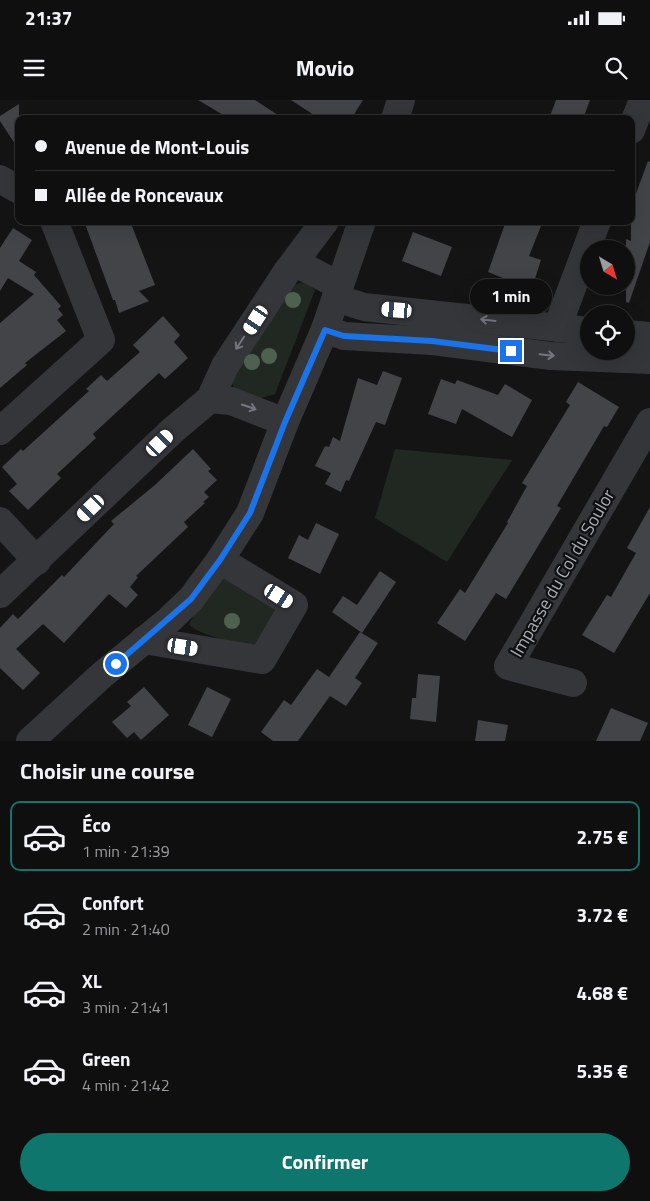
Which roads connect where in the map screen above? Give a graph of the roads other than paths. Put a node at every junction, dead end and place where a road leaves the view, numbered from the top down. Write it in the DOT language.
graph roads {
  1 [pos="401,100"];
  2 [pos="643,100"];
  3 [pos="396,115"];
  4 [pos="635,120"];
  5 [pos="0,180"];
  6 [pos="15,188"];
  7 [pos="56,225"];
  8 [pos="322,225"];
  9 [pos="361,225"];
  10 [pos="596,225"];
  11 [pos="291,268"];
  12 [pos="338,292"];
  13 [pos="557,328"];
  14 [pos="325,330"];
  15 [pos="580,330"];
  16 [pos="635,335"];
  17 [pos="650,336"];
  18 [pos="650,360"];
  19 [pos="210,399"];
  20 [pos="285,422"];
  21 [pos="650,422"];
  22 [pos="0,431"];
  23 [pos="0,522"];
  24 [pos="220,560"];
  25 [pos="37,561"];
  26 [pos="0,594"];
  27 [pos="144,640"];
  28 [pos="573,683"];
  29 [pos="30,741"];
  1 -- 3 [label="street"];
  2 -- 4 [label="street"];
  5 -- 6 [label="street"];
  7 -- 22 [label="street"];
  8 -- 11 [label="street"];
  9 -- 12 [label="street"];
  10 -- 13 [label="street"];
  11 -- 12 [label="street"];
  11 -- 19 [label="street, one-way"];
  13 -- 12 [label="street, one-way"];
  12 -- 14 [label="street"];
  13 -- 15 [label="street"];
  14 -- 18 [label="street, one-way"];
  14 -- 20 [label="street"];
  16 -- 17 [label="street"];
  19 -- 20 [label="street, one-way"];
  19 -- 25 [label="street"];
  20 -- 24 [label="street"];
  21 -- 28 [label="street, Impasse du Col du Soulor"];
  23 -- 25 [label="street"];
  24 -- 27 [label="street"];
  24 -- 27 [label="street"];
  25 -- 26 [label="street"];
  27 -- 29 [label="street"];
}
